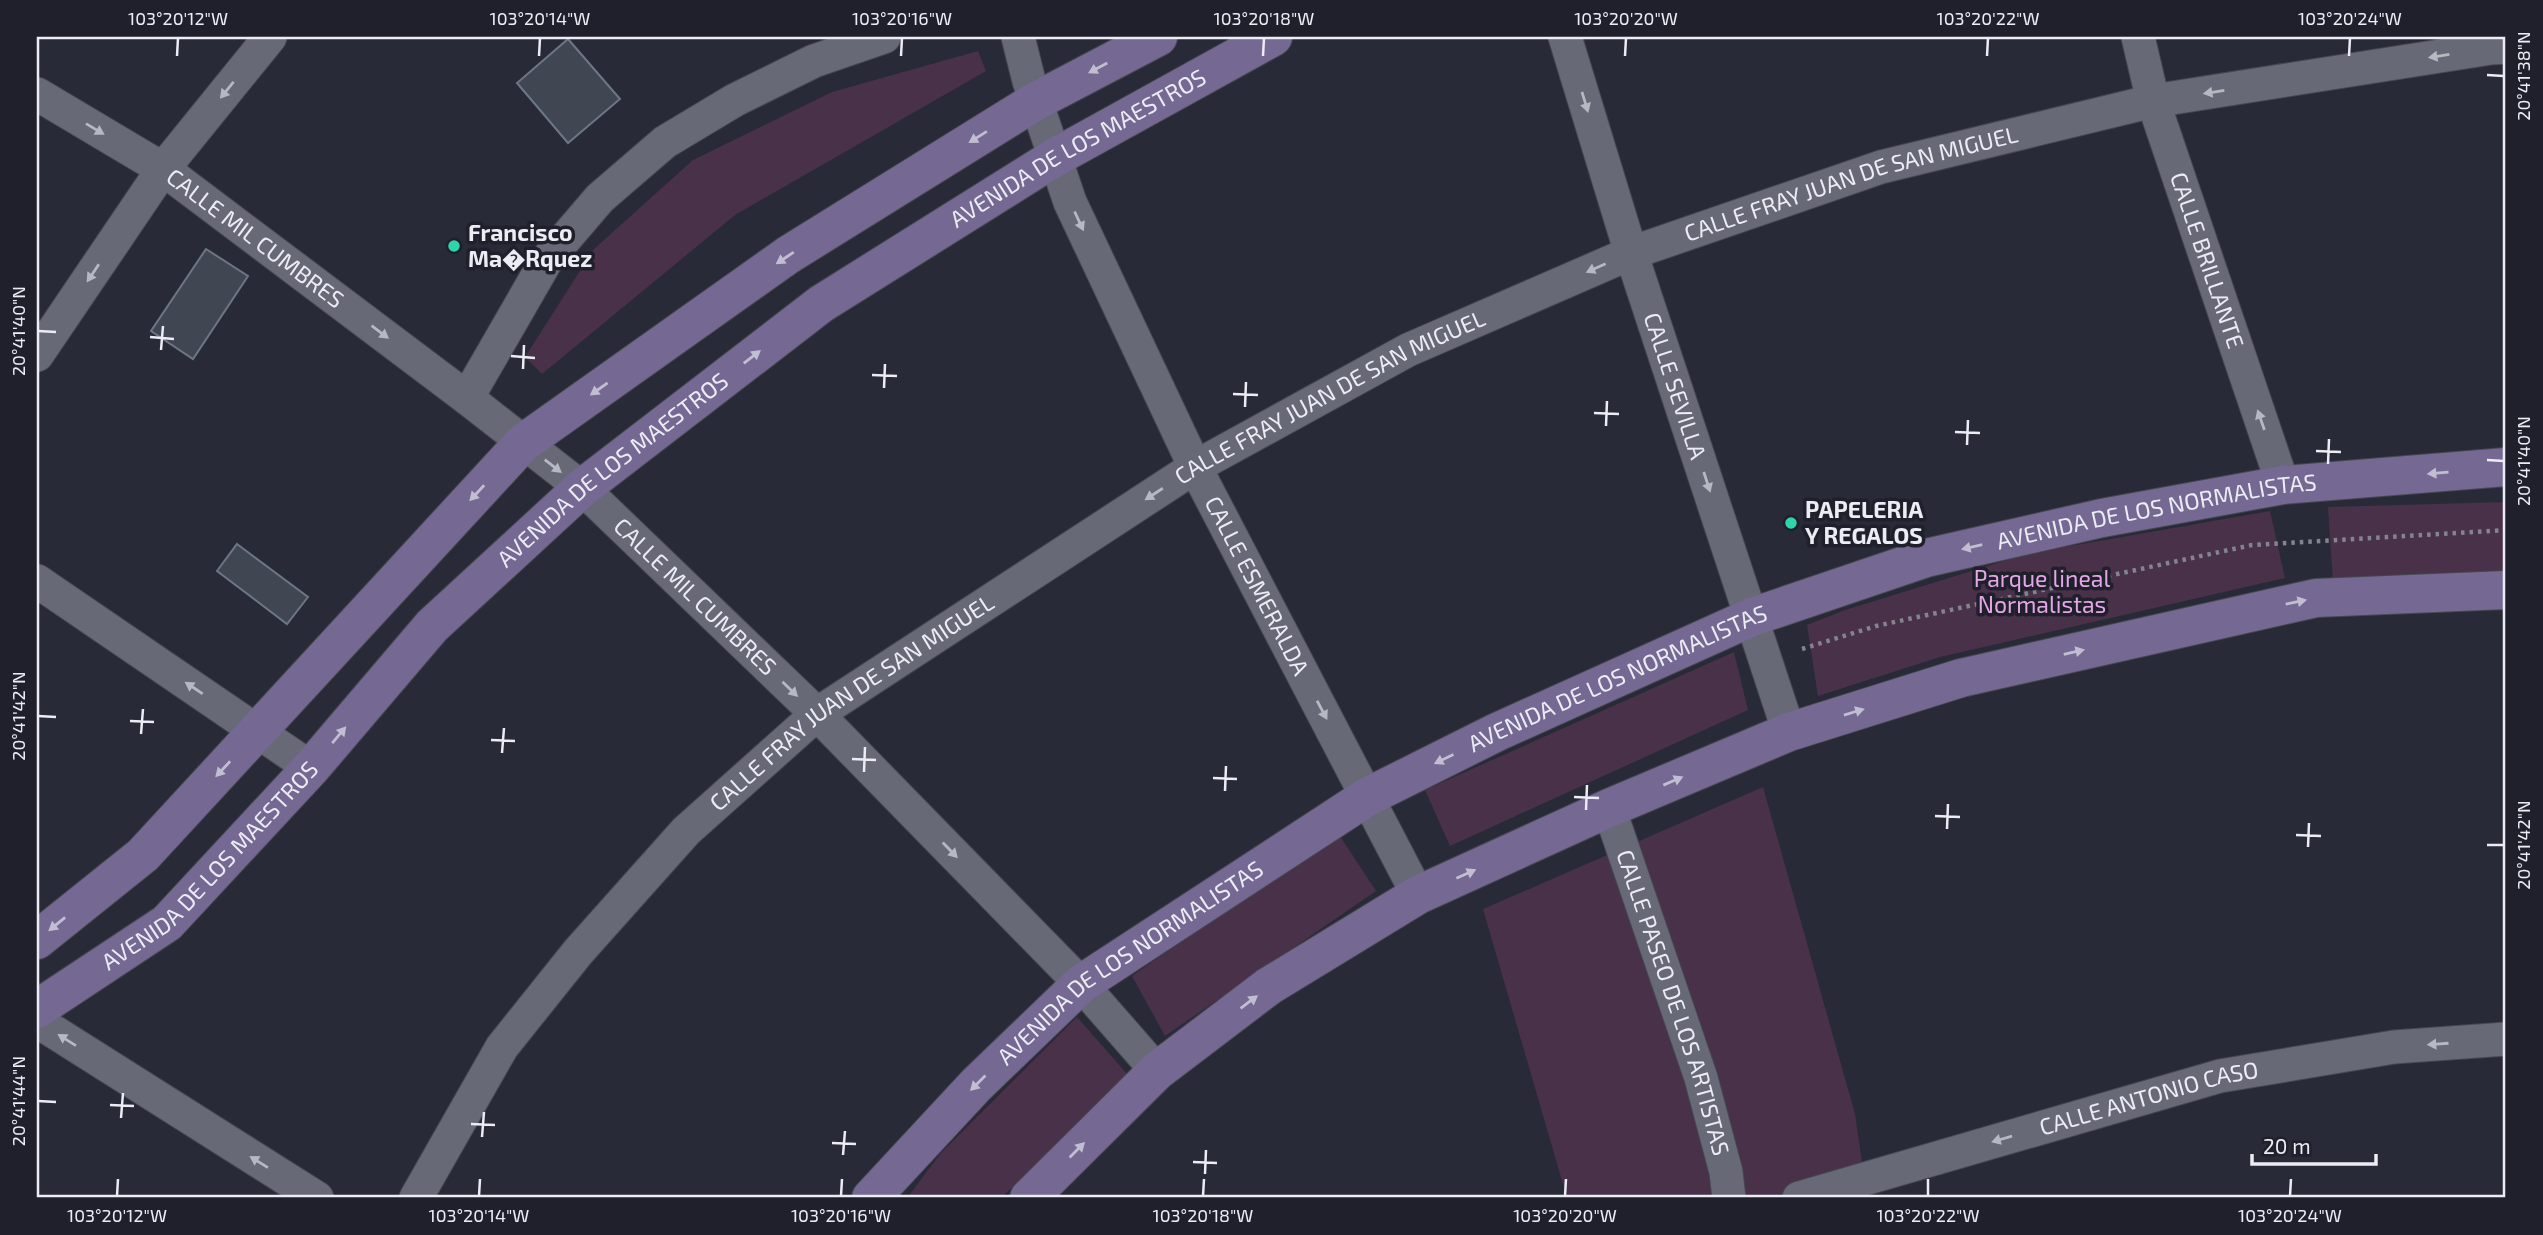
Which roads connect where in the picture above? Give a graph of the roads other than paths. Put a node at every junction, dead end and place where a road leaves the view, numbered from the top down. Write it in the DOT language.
graph roads {
  1 [pos="270,37"];
  2 [pos="884,37"];
  3 [pos="1018,37"];
  4 [pos="1158,37"];
  5 [pos="1273,37"];
  6 [pos="1565,37"];
  7 [pos="2138,37"];
  8 [pos="2506,47"];
  9 [pos="37,94"];
  10 [pos="1036,101"];
  11 [pos="2153,101"];
  12 [pos="1054,158"];
  13 [pos="163,169"];
  14 [pos="1631,253"];
  15 [pos="37,355"];
  16 [pos="467,398"];
  17 [pos="523,443"];
  18 [pos="1195,467"];
  19 [pos="2506,467"];
  20 [pos="2283,485"];
  21 [pos="582,488"];
  22 [pos="37,581"];
  23 [pos="2506,590"];
  24 [pos="1752,617"];
  25 [pos="817,714"];
  26 [pos="258,732"];
  27 [pos="1789,732"];
  28 [pos="311,768"];
  29 [pos="1367,797"];
  30 [pos="1609,808"];
  31 [pos="1418,895"];
  32 [pos="37,940"];
  33 [pos="1081,984"];
  34 [pos="37,1009"];
  35 [pos="37,1021"];
  36 [pos="2506,1039"];
  37 [pos="1157,1071"];
  38 [pos="317,1198"];
  39 [pos="416,1198"];
  40 [pos="871,1198"];
  41 [pos="1029,1198"];
  42 [pos="1729,1198"];
  43 [pos="1800,1198"];
  1 -- 13 [label="street, one-way"];
  2 -- 16 [label="street"];
  3 -- 10 [label="street, CALLE ESMERALDA"];
  4 -- 10 [label="street, one-way"];
  5 -- 12 [label="street, AVENIDA DE LOS MAESTROS"];
  6 -- 14 [label="street, CALLE SEVILLA, one-way"];
  7 -- 11 [label="street, CALLE BRILLANTE"];
  8 -- 11 [label="street, CALLE FRAY JUAN DE SAN MIGUEL, one-way"];
  9 -- 13 [label="street, CALLE MIL CUMBRES, one-way"];
  10 -- 12 [label="street, CALLE ESMERALDA"];
  10 -- 17 [label="street, one-way"];
  11 -- 14 [label="street, CALLE FRAY JUAN DE SAN MIGUEL"];
  20 -- 11 [label="street, CALLE BRILLANTE, one-way"];
  12 -- 18 [label="street, CALLE ESMERALDA, one-way"];
  21 -- 12 [label="street, AVENIDA DE LOS MAESTROS, one-way"];
  13 -- 15 [label="street, one-way"];
  13 -- 16 [label="street, CALLE MIL CUMBRES, one-way"];
  14 -- 18 [label="street, CALLE FRAY JUAN DE SAN MIGUEL, one-way"];
  14 -- 24 [label="street, CALLE SEVILLA, one-way"];
  16 -- 17 [label="street, CALLE MIL CUMBRES"];
  17 -- 21 [label="street, CALLE MIL CUMBRES, one-way"];
  17 -- 26 [label="street, one-way"];
  18 -- 25 [label="street, CALLE FRAY JUAN DE SAN MIGUEL, one-way"];
  18 -- 29 [label="street, CALLE ESMERALDA, one-way"];
  19 -- 20 [label="street, AVENIDA DE LOS NORMALISTAS, one-way"];
  20 -- 24 [label="street, AVENIDA DE LOS NORMALISTAS, one-way"];
  21 -- 25 [label="street, CALLE MIL CUMBRES, one-way"];
  28 -- 21 [label="street, AVENIDA DE LOS MAESTROS, one-way"];
  26 -- 22 [label="street, one-way"];
  27 -- 23 [label="street, one-way"];
  24 -- 27 [label="street, CALLE SEVILLA"];
  24 -- 29 [label="street, AVENIDA DE LOS NORMALISTAS, one-way"];
  25 -- 33 [label="street, CALLE MIL CUMBRES, one-way"];
  25 -- 39 [label="street, CALLE FRAY JUAN DE SAN MIGUEL"];
  26 -- 28 [label="street"];
  26 -- 32 [label="street, one-way"];
  30 -- 27 [label="street, one-way"];
  28 -- 34 [label="street, AVENIDA DE LOS MAESTROS"];
  29 -- 31 [label="street, CALLE ESMERALDA"];
  29 -- 33 [label="street, AVENIDA DE LOS NORMALISTAS"];
  31 -- 30 [label="street, one-way"];
  30 -- 42 [label="street, CALLE PASEO DE LOS ARTISTAS"];
  37 -- 31 [label="street, one-way"];
  33 -- 37 [label="street, CALLE MIL CUMBRES"];
  33 -- 40 [label="street, AVENIDA DE LOS NORMALISTAS, one-way"];
  38 -- 35 [label="street, one-way"];
  36 -- 43 [label="street, CALLE ANTONIO CASO, one-way"];
  41 -- 37 [label="street, one-way"];
}
